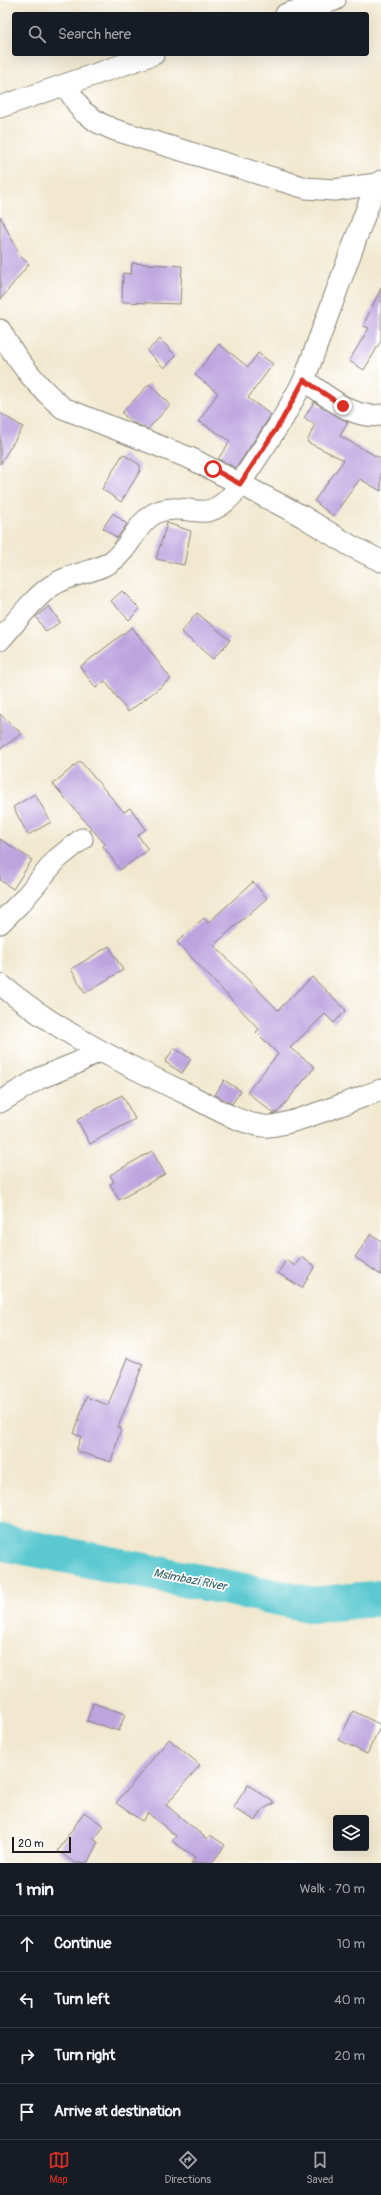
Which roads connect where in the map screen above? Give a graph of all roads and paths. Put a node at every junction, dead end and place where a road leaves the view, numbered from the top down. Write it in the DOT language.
graph roads {
  1 [pos="335,0"];
  2 [pos="293,12"];
  3 [pos="148,56"];
  4 [pos="66,86"];
  5 [pos="0,107"];
  6 [pos="379,183"];
  7 [pos="0,330"];
  8 [pos="304,380"];
  9 [pos="381,415"];
  10 [pos="240,484"];
  11 [pos="381,561"];
  12 [pos="0,640"];
  13 [pos="82,839"];
  14 [pos="0,923"];
  15 [pos="0,984"];
  16 [pos="98,1051"];
  17 [pos="381,1090"];
  18 [pos="0,1102"];
  1 -- 2 [label="street"];
  3 -- 4 [label="street"];
  4 -- 5 [label="street"];
  4 -- 6 [label="street"];
  6 -- 8 [label="street"];
  7 -- 10 [label="street"];
  8 -- 9 [label="street"];
  8 -- 10 [label="street"];
  10 -- 11 [label="street"];
  10 -- 12 [label="street"];
  13 -- 14 [label="street"];
  15 -- 16 [label="street"];
  16 -- 17 [label="street"];
  16 -- 18 [label="street"];
}
